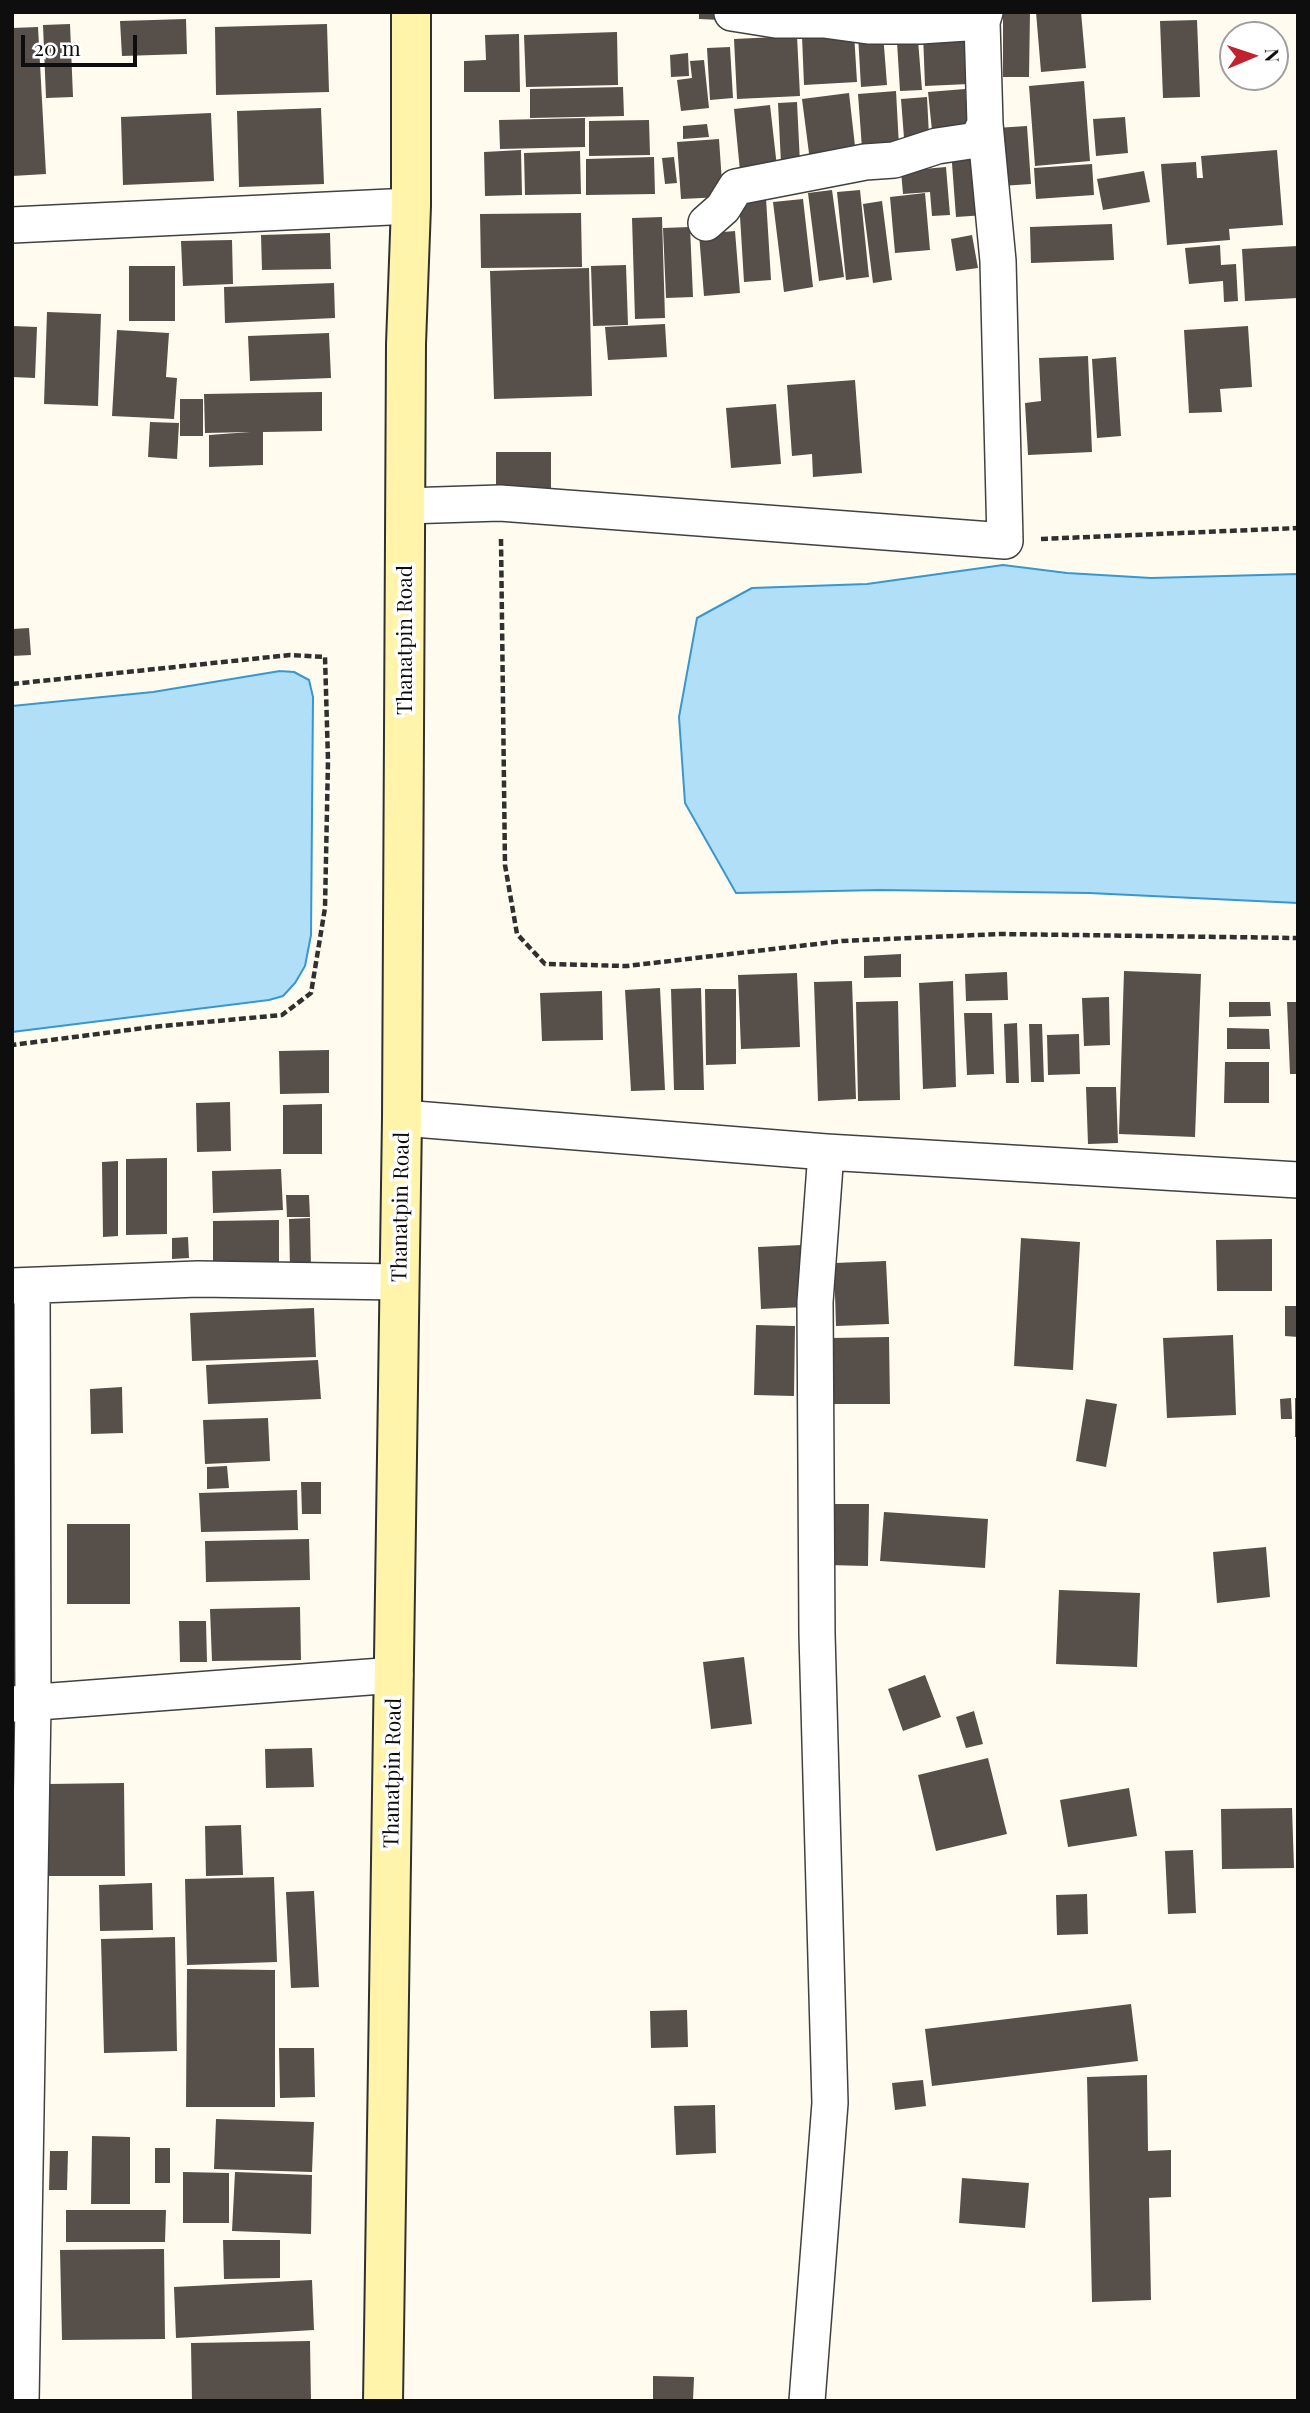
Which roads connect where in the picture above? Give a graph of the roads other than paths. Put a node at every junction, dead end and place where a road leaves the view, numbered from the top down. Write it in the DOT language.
graph roads {
  1 [pos="411,12"];
  2 [pos="732,13"];
  3 [pos="983,17"];
  4 [pos="985,124"];
  5 [pos="411,206"];
  6 [pos="706,223"];
  7 [pos="12,225"];
  8 [pos="405,506"];
  9 [pos="402,1118"];
  10 [pos="826,1152"];
  11 [pos="1298,1180"];
  12 [pos="400,1282"];
  13 [pos="22,1286"];
  14 [pos="395,1675"];
  15 [pos="23,1704"];
  16 [pos="21,2401"];
  17 [pos="383,2401"];
  18 [pos="807,2401"];
  1 -- 5 [label="main road, Thanatpin Road"];
  2 -- 3 [label="street"];
  3 -- 4 [label="street"];
  4 -- 6 [label="street"];
  4 -- 8 [label="street"];
  5 -- 7 [label="street"];
  5 -- 8 [label="main road, Thanatpin Road"];
  8 -- 9 [label="main road, Thanatpin Road"];
  9 -- 10 [label="street"];
  9 -- 12 [label="main road, Thanatpin Road"];
  10 -- 11 [label="street"];
  10 -- 18 [label="street"];
  12 -- 13 [label="street"];
  12 -- 14 [label="main road, Thanatpin Road"];
  13 -- 15 [label="street"];
  14 -- 15 [label="street"];
  14 -- 17 [label="main road, Thanatpin Road"];
  15 -- 16 [label="street"];
}
